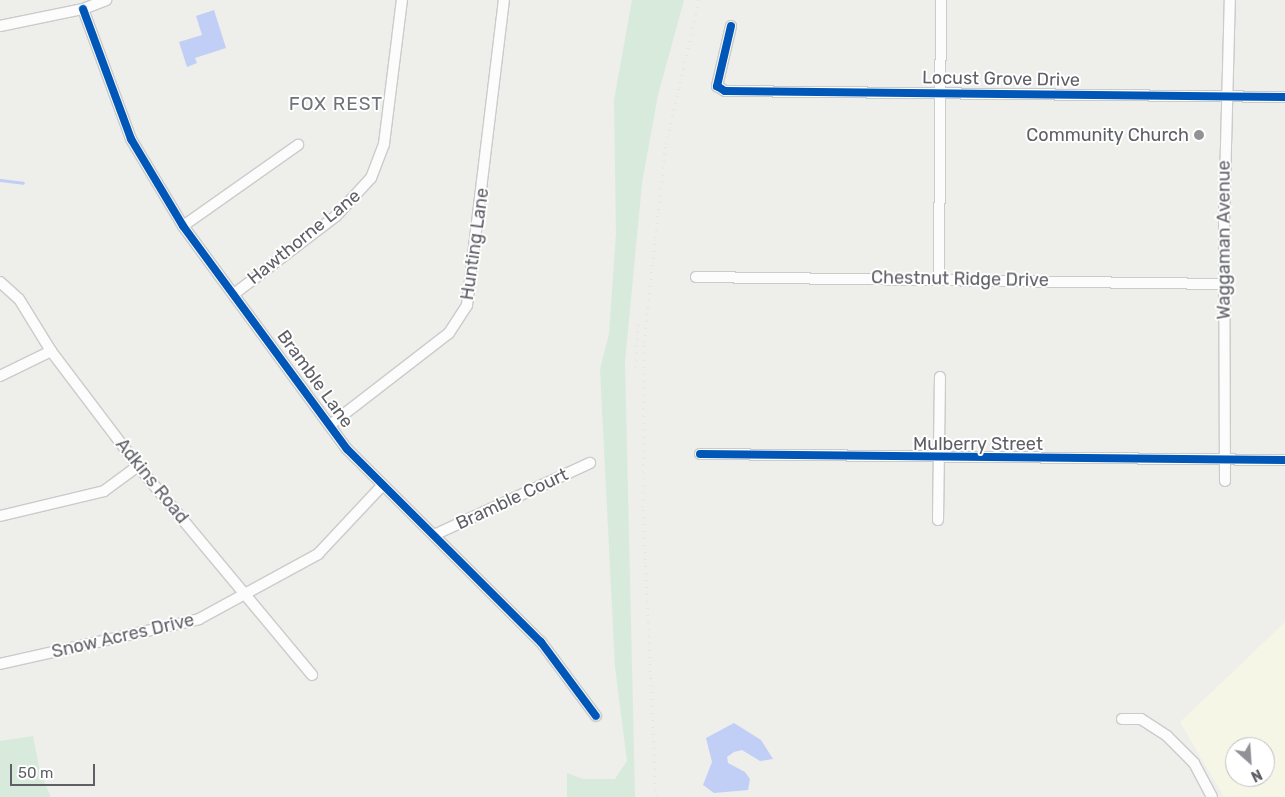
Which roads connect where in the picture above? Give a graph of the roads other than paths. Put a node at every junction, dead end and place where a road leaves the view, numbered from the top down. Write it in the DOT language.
graph roads {
  1 [pos="106,0"];
  2 [pos="402,0"];
  3 [pos="504,0"];
  4 [pos="941,0"];
  5 [pos="1230,0"];
  6 [pos="83,10"];
  7 [pos="0,26"];
  8 [pos="731,26"];
  9 [pos="941,93"];
  10 [pos="1227,97"];
  11 [pos="1285,97"];
  12 [pos="298,145"];
  13 [pos="183,226"];
  14 [pos="696,277"];
  15 [pos="939,278"];
  16 [pos="0,282"];
  17 [pos="1223,284"];
  18 [pos="234,294"];
  19 [pos="51,351"];
  20 [pos="0,376"];
  21 [pos="940,378"];
  22 [pos="330,425"];
  23 [pos="700,454"];
  24 [pos="939,459"];
  25 [pos="1225,460"];
  26 [pos="1285,460"];
  27 [pos="590,463"];
  28 [pos="138,466"];
  29 [pos="1225,481"];
  30 [pos="382,487"];
  31 [pos="0,516"];
  32 [pos="938,520"];
  33 [pos="434,536"];
  34 [pos="247,594"];
  35 [pos="0,664"];
  36 [pos="312,675"];
  37 [pos="596,716"];
  38 [pos="1122,719"];
  39 [pos="1212,797"];
  1 -- 6 [label="street"];
  2 -- 18 [label="street, Hawthorne Lane"];
  3 -- 22 [label="street, Hunting Lane"];
  4 -- 9 [label="street"];
  5 -- 10 [label="street, Waggaman Avenue"];
  6 -- 7 [label="street"];
  6 -- 13 [label="street, Bramble Lane"];
  8 -- 9 [label="street, Locust Grove Drive"];
  9 -- 10 [label="street, Locust Grove Drive"];
  9 -- 15 [label="street"];
  10 -- 11 [label="street, Locust Grove Drive"];
  10 -- 17 [label="street, Waggaman Avenue"];
  12 -- 13 [label="street"];
  13 -- 18 [label="street, Bramble Lane"];
  14 -- 15 [label="street, Chestnut Ridge Drive"];
  15 -- 17 [label="street, Chestnut Ridge Drive"];
  16 -- 19 [label="street, Adkins Road"];
  17 -- 25 [label="street, Waggaman Avenue"];
  18 -- 22 [label="street, Bramble Lane"];
  19 -- 20 [label="street"];
  19 -- 28 [label="street, Adkins Road"];
  21 -- 24 [label="street"];
  22 -- 30 [label="street, Bramble Lane"];
  23 -- 24 [label="street, Mulberry Street"];
  24 -- 25 [label="street, Mulberry Street"];
  24 -- 32 [label="street"];
  25 -- 26 [label="street, Mulberry Street"];
  25 -- 29 [label="street, Waggaman Avenue"];
  27 -- 33 [label="street, Bramble Court"];
  28 -- 31 [label="street"];
  28 -- 34 [label="street, Adkins Road"];
  30 -- 33 [label="street, Bramble Lane"];
  30 -- 34 [label="street, Snow Acres Drive"];
  33 -- 37 [label="street, Bramble Lane"];
  34 -- 35 [label="street, Snow Acres Drive"];
  34 -- 36 [label="street, Adkins Road"];
  38 -- 39 [label="street"];
}
